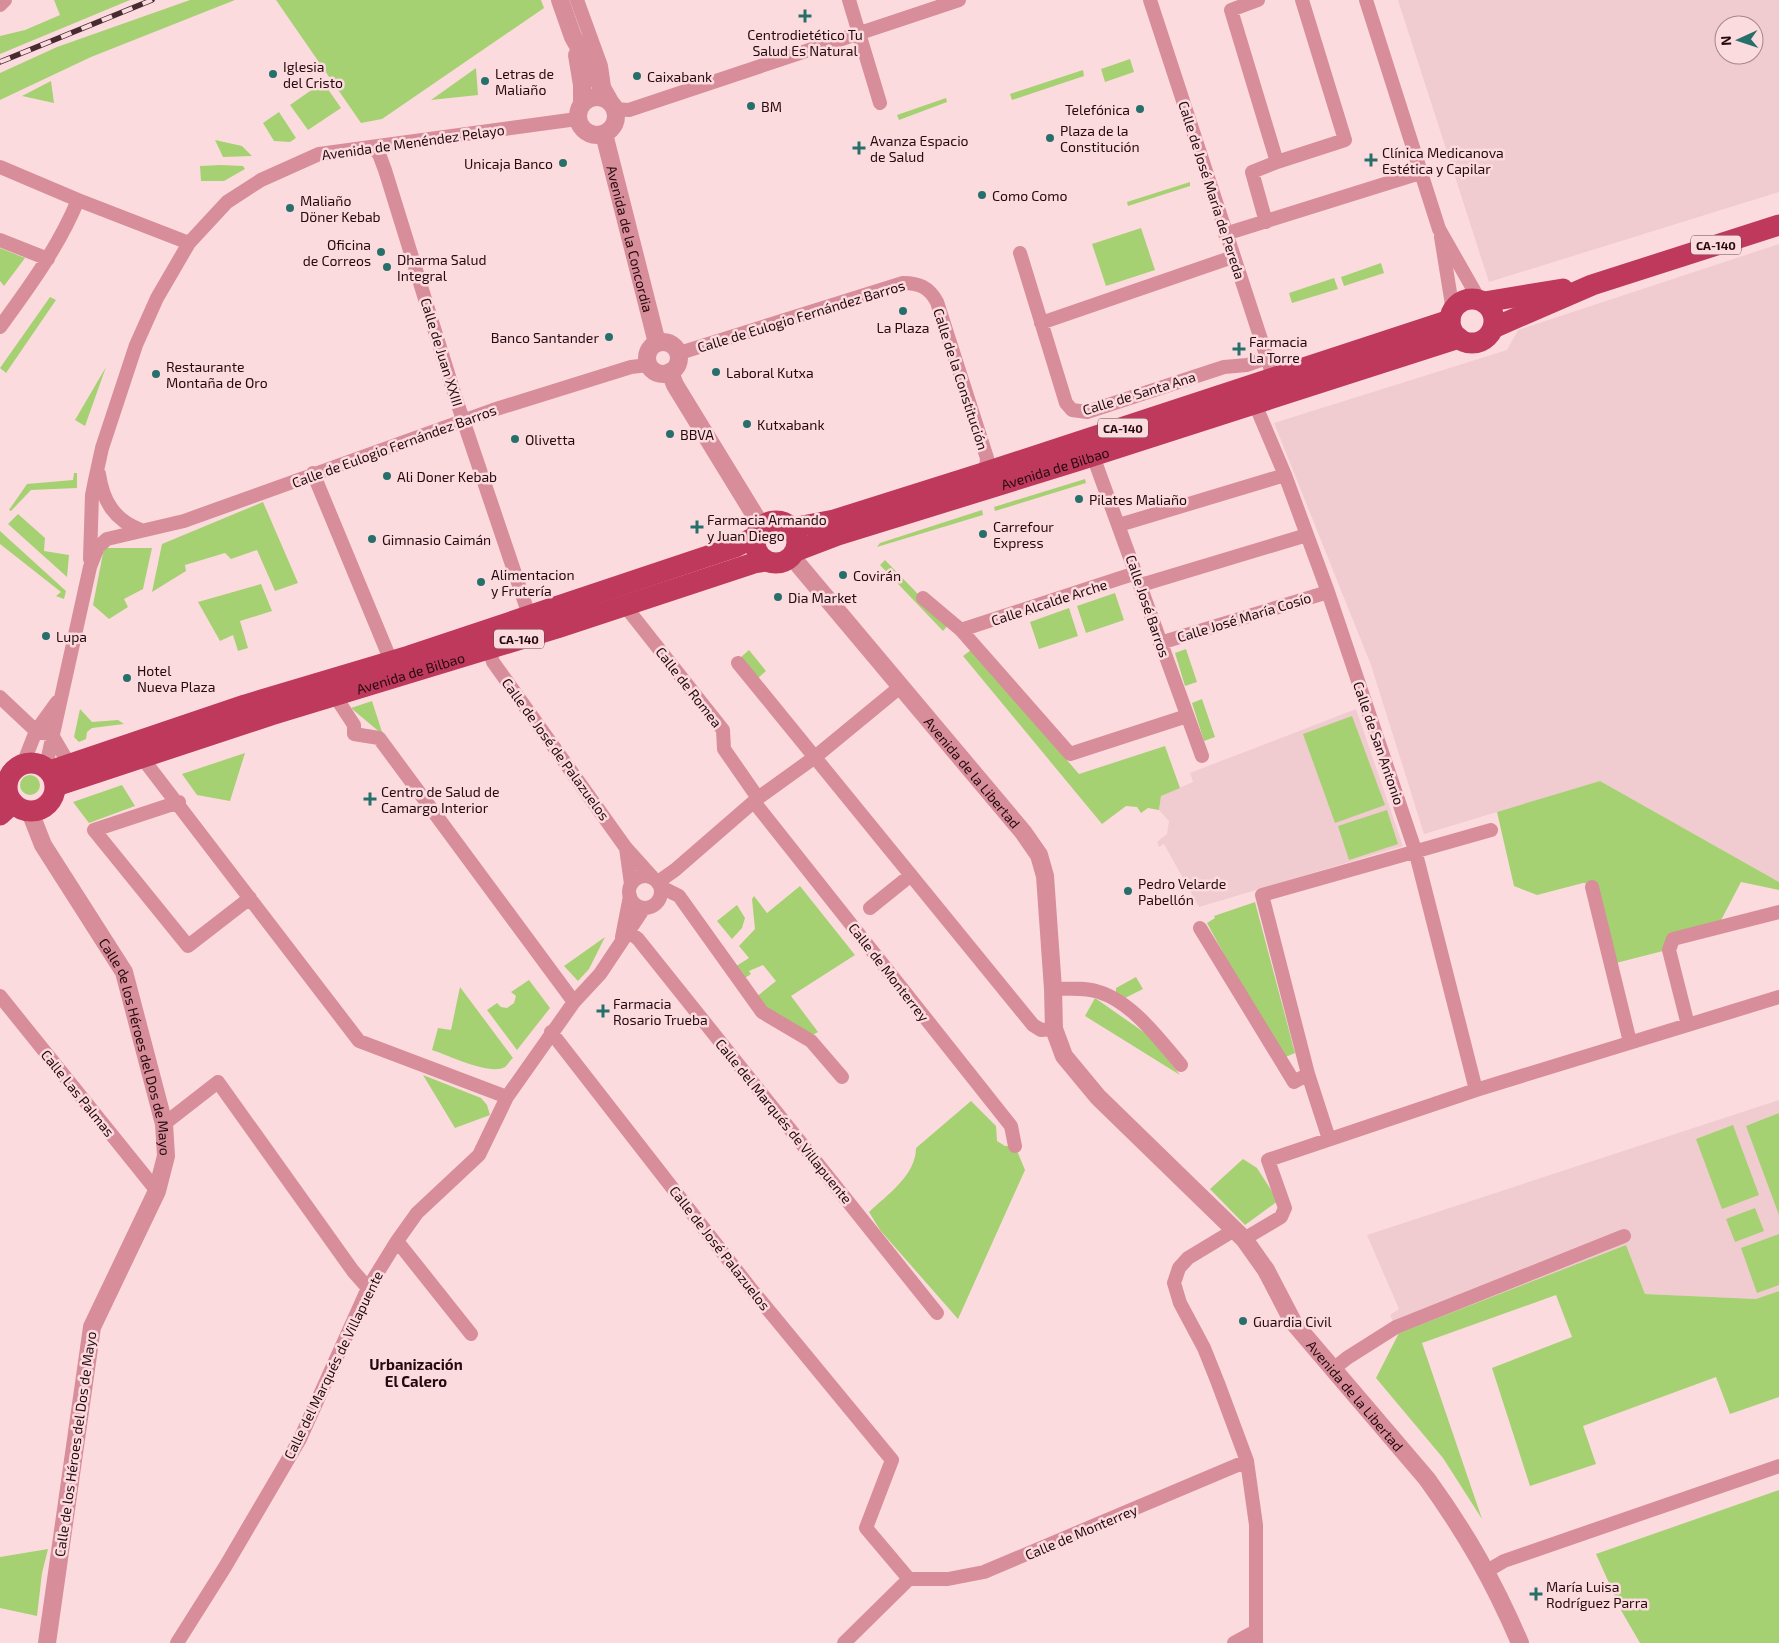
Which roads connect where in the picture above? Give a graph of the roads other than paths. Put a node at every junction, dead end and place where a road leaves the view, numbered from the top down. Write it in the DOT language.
graph roads {
  1 [pos="5,0"];
  2 [pos="560,0"];
  3 [pos="577,0"];
  4 [pos="849,0"];
  5 [pos="959,0"];
  6 [pos="1150,0"];
  7 [pos="1258,0"];
  8 [pos="1302,0"];
  9 [pos="1366,0"];
  10 [pos="0,4"];
  11 [pos="859,33"];
  12 [pos="573,38"];
  13 [pos="609,101"];
  14 [pos="880,103"];
  15 [pos="580,111"];
  16 [pos="604,134"];
  17 [pos="372,147"];
  18 [pos="1277,162"];
  19 [pos="0,167"];
  20 [pos="1420,174"];
  21 [pos="78,200"];
  22 [pos="1266,222"];
  23 [pos="1779,226"];
  24 [pos="1440,229"];
  25 [pos="1226,234"];
  26 [pos="0,240"];
  27 [pos="189,243"];
  28 [pos="1020,253"];
  29 [pos="1233,257"];
  30 [pos="48,259"];
  31 [pos="1592,285"];
  32 [pos="925,287"];
  33 [pos="1482,301"];
  34 [pos="1041,323"];
  35 [pos="1454,323"];
  36 [pos="0,327"];
  37 [pos="1493,328"];
  38 [pos="657,343"];
  39 [pos="678,357"];
  40 [pos="1267,358"];
  41 [pos="648,365"];
  42 [pos="670,372"];
  43 [pos="1274,379"];
  44 [pos="1255,404"];
  45 [pos="463,421"];
  46 [pos="1093,456"];
  47 [pos="98,468"];
  48 [pos="312,473"];
  49 [pos="983,473"];
  50 [pos="1285,475"];
  51 [pos="1119,525"];
  52 [pos="792,528"];
  53 [pos="141,530"];
  54 [pos="758,532"];
  55 [pos="1307,535"];
  56 [pos="794,554"];
  57 [pos="766,561"];
  58 [pos="90,567"];
  59 [pos="1138,579"];
  60 [pos="1328,592"];
  61 [pos="923,598"];
  62 [pos="625,606"];
  63 [pos="529,615"];
  64 [pos="961,630"];
  65 [pos="1160,643"];
  66 [pos="489,648"];
  67 [pos="391,661"];
  68 [pos="738,663"];
  69 [pos="900,686"];
  70 [pos="335,696"];
  71 [pos="0,697"];
  72 [pos="60,697"];
  73 [pos="1187,716"];
  74 [pos="36,731"];
  75 [pos="52,735"];
  76 [pos="1202,756"];
  77 [pos="815,758"];
  78 [pos="143,759"];
  79 [pos="23,764"];
  80 [pos="55,772"];
  81 [pos="756,800"];
  82 [pos="179,802"];
  83 [pos="14,810"];
  84 [pos="1491,830"];
  85 [pos="626,848"];
  86 [pos="1416,850"];
  87 [pos="911,874"];
  88 [pos="657,882"];
  89 [pos="1592,887"];
  90 [pos="630,890"];
  91 [pos="250,898"];
  92 [pos="644,908"];
  93 [pos="870,908"];
  94 [pos="1779,912"];
  95 [pos="1200,928"];
  96 [pos="625,937"];
  97 [pos="1053,989"];
  98 [pos="0,996"];
  99 [pos="1779,997"];
  100 [pos="574,1002"];
  101 [pos="1688,1025"];
  102 [pos="1054,1030"];
  103 [pos="551,1032"];
  104 [pos="1630,1042"];
  105 [pos="1181,1065"];
  106 [pos="1308,1074"];
  107 [pos="842,1077"];
  108 [pos="1476,1090"];
  109 [pos="507,1097"];
  110 [pos="164,1124"];
  111 [pos="1328,1139"];
  112 [pos="1015,1146"];
  113 [pos="157,1191"];
  114 [pos="1240,1234"];
  115 [pos="1624,1236"];
  116 [pos="397,1241"];
  117 [pos="368,1288"];
  118 [pos="937,1313"];
  119 [pos="471,1334"];
  120 [pos="1332,1370"];
  121 [pos="1246,1461"];
  122 [pos="1779,1466"];
  123 [pos="1487,1571"];
  124 [pos="909,1579"];
  125 [pos="1256,1637"];
  126 [pos="46,1643"];
  127 [pos="177,1643"];
  128 [pos="844,1643"];
  129 [pos="1234,1643"];
  130 [pos="1520,1643"];
  1 -- 10 [label="street"];
  2 -- 12 [label="street"];
  3 -- 13 [label="street"];
  4 -- 11 [label="street"];
  5 -- 11 [label="street"];
  6 -- 25 [label="street, Calle de José María de Pereda"];
  7 -- 18 [label="street"];
  8 -- 18 [label="street"];
  9 -- 20 [label="street"];
  11 -- 13 [label="street"];
  11 -- 14 [label="street"];
  12 -- 13 [label="street"];
  12 -- 15 [label="street"];
  13 -- 15 [label="street"];
  13 -- 16 [label="street"];
  15 -- 16 [label="street"];
  15 -- 17 [label="street, Avenida de Menéndez Pelayo"];
  16 -- 38 [label="street, Avenida de la Concordia"];
  17 -- 27 [label="street, Avenida de Menéndez Pelayo"];
  17 -- 45 [label="street, Calle de Juan XXIII"];
  18 -- 22 [label="street"];
  19 -- 21 [label="street"];
  20 -- 22 [label="street"];
  20 -- 24 [label="street"];
  21 -- 27 [label="street"];
  21 -- 30 [label="street"];
  22 -- 25 [label="street"];
  23 -- 31 [label="main road, CA-140"];
  24 -- 33 [label="street"];
  24 -- 35 [label="street"];
  25 -- 29 [label="street, Calle de José María de Pereda"];
  26 -- 30 [label="street"];
  27 -- 47 [label="street, Avenida de Menéndez Pelayo"];
  28 -- 34 [label="street, Calle de Santa Ana"];
  29 -- 34 [label="street"];
  29 -- 40 [label="street, Calle de José María de Pereda"];
  30 -- 36 [label="street"];
  31 -- 33 [label="main road, CA-140"];
  31 -- 37 [label="main road, CA-140"];
  32 -- 39 [label="street, Calle de Eulogio Fernández Barros"];
  32 -- 49 [label="street, Calle de la Constitución"];
  33 -- 35 [label="main road, CA-140"];
  33 -- 37 [label="main road"];
  34 -- 40 [label="street, Calle de Santa Ana"];
  35 -- 37 [label="main road, CA-140"];
  35 -- 43 [label="main road, Avenida de Bilbao / CA-140"];
  35 -- 44 [label="main road, Avenida de Bilbao / CA-140"];
  38 -- 39 [label="street"];
  38 -- 41 [label="street"];
  39 -- 42 [label="street"];
  40 -- 43 [label="street, Calle de José María de Pereda"];
  41 -- 42 [label="street"];
  41 -- 45 [label="street, Calle de Eulogio Fernández Barros"];
  42 -- 54 [label="street"];
  43 -- 49 [label="main road, Avenida de Bilbao / CA-140"];
  44 -- 46 [label="main road, Avenida de Bilbao / CA-140"];
  44 -- 50 [label="street, Calle de San Antonio"];
  45 -- 48 [label="street, Calle de Eulogio Fernández Barros"];
  45 -- 63 [label="street, Calle de Juan XXIII"];
  46 -- 51 [label="street, Calle José Barros"];
  46 -- 56 [label="main road, Avenida de Bilbao / CA-140"];
  47 -- 53 [label="street"];
  47 -- 58 [label="street, Avenida de Menéndez Pelayo"];
  48 -- 53 [label="street, Calle de Eulogio Fernández Barros"];
  48 -- 67 [label="street"];
  49 -- 52 [label="main road, Avenida de Bilbao / CA-140"];
  50 -- 51 [label="street"];
  50 -- 55 [label="street, Calle de San Antonio"];
  51 -- 59 [label="street, Calle José Barros"];
  52 -- 54 [label="main road, CA-140"];
  52 -- 56 [label="main road"];
  53 -- 58 [label="street, Calle de Eulogio Fernández Barros"];
  54 -- 57 [label="main road"];
  54 -- 63 [label="main road, Avenida de Bilbao / CA-140"];
  55 -- 59 [label="street, Calle Alcalde Arche"];
  55 -- 60 [label="street, Calle de San Antonio"];
  56 -- 57 [label="main road, CA-140"];
  56 -- 69 [label="street, Avenida de la Libertad"];
  57 -- 62 [label="main road, Avenida de Bilbao / CA-140"];
  58 -- 72 [label="street"];
  59 -- 64 [label="street, Calle Alcalde Arche"];
  59 -- 65 [label="street, Calle José Barros"];
  60 -- 65 [label="street, Calle José María Cosío"];
  60 -- 86 [label="street, Calle de San Antonio"];
  61 -- 64 [label="street"];
  62 -- 66 [label="main road, Avenida de Bilbao / CA-140"];
  62 -- 81 [label="street, Calle de Romea"];
  63 -- 67 [label="main road, Avenida de Bilbao / CA-140"];
  64 -- 73 [label="street"];
  65 -- 73 [label="street, Calle José Barros"];
  66 -- 70 [label="main road, Avenida de Bilbao / CA-140"];
  66 -- 85 [label="street, Calle de José de Palazuelos"];
  67 -- 80 [label="main road, Avenida de Bilbao / CA-140"];
  68 -- 77 [label="street"];
  69 -- 77 [label="street"];
  69 -- 97 [label="street, Avenida de la Libertad"];
  70 -- 78 [label="main road, Avenida de Bilbao / CA-140"];
  70 -- 100 [label="street"];
  71 -- 74 [label="street"];
  72 -- 74 [label="street"];
  72 -- 75 [label="street"];
  73 -- 76 [label="street, Calle José Barros"];
  74 -- 75 [label="street"];
  74 -- 79 [label="street"];
  75 -- 80 [label="street"];
  75 -- 80 [label="street"];
  77 -- 81 [label="street"];
  77 -- 87 [label="street"];
  78 -- 80 [label="main road, Avenida de Bilbao / CA-140"];
  78 -- 82 [label="street"];
  79 -- 80 [label="main road, CA-140"];
  79 -- 83 [label="main road"];
  80 -- 83 [label="main road"];
  81 -- 88 [label="street"];
  81 -- 112 [label="street, Calle de Monterrey"];
  82 -- 91 [label="street"];
  82 -- 91 [label="street"];
  83 -- 110 [label="street, Calle de los Héroes del Dos de Mayo"];
  84 -- 86 [label="street"];
  85 -- 88 [label="street, Calle de José de Palazuelos"];
  85 -- 90 [label="street, Calle de José de Palazuelos"];
  86 -- 106 [label="street"];
  86 -- 108 [label="street, Calle de San Antonio"];
  87 -- 93 [label="street"];
  87 -- 102 [label="street"];
  88 -- 90 [label="street"];
  88 -- 92 [label="street"];
  88 -- 107 [label="street, Calle de José de Palazuelos"];
  89 -- 104 [label="street"];
  90 -- 92 [label="street"];
  90 -- 96 [label="street, Calle del Marqués de Villapuente"];
  91 -- 109 [label="street"];
  92 -- 96 [label="street, Calle del Marqués de Villapuente"];
  94 -- 101 [label="street"];
  95 -- 106 [label="street"];
  96 -- 100 [label="street, Calle del Marqués de Villapuente"];
  96 -- 118 [label="street, Calle del Marqués de Villapuente"];
  97 -- 102 [label="street, Avenida de la Libertad"];
  97 -- 105 [label="street"];
  98 -- 113 [label="street, Calle Las Palmas"];
  99 -- 101 [label="street"];
  100 -- 103 [label="street, Calle del Marqués de Villapuente"];
  101 -- 104 [label="street"];
  102 -- 114 [label="street, Avenida de la Libertad"];
  103 -- 109 [label="street, Calle del Marqués de Villapuente"];
  103 -- 124 [label="street, Calle de José Palazuelos"];
  104 -- 108 [label="street"];
  106 -- 111 [label="street"];
  108 -- 111 [label="street"];
  109 -- 116 [label="street, Calle del Marqués de Villapuente"];
  110 -- 113 [label="street, Calle de los Héroes del Dos de Mayo"];
  110 -- 117 [label="street"];
  111 -- 114 [label="street"];
  113 -- 126 [label="street, Calle de los Héroes del Dos de Mayo"];
  114 -- 120 [label="street, Avenida de la Libertad"];
  114 -- 121 [label="street"];
  115 -- 120 [label="street"];
  116 -- 117 [label="street, Calle del Marqués de Villapuente"];
  116 -- 119 [label="street"];
  117 -- 127 [label="street, Calle del Marqués de Villapuente"];
  120 -- 123 [label="street, Avenida de la Libertad"];
  121 -- 124 [label="street, Calle de Monterrey"];
  121 -- 125 [label="street"];
  122 -- 123 [label="street"];
  123 -- 130 [label="street, Avenida de la Libertad"];
  124 -- 128 [label="street"];
  125 -- 129 [label="street"];
}
